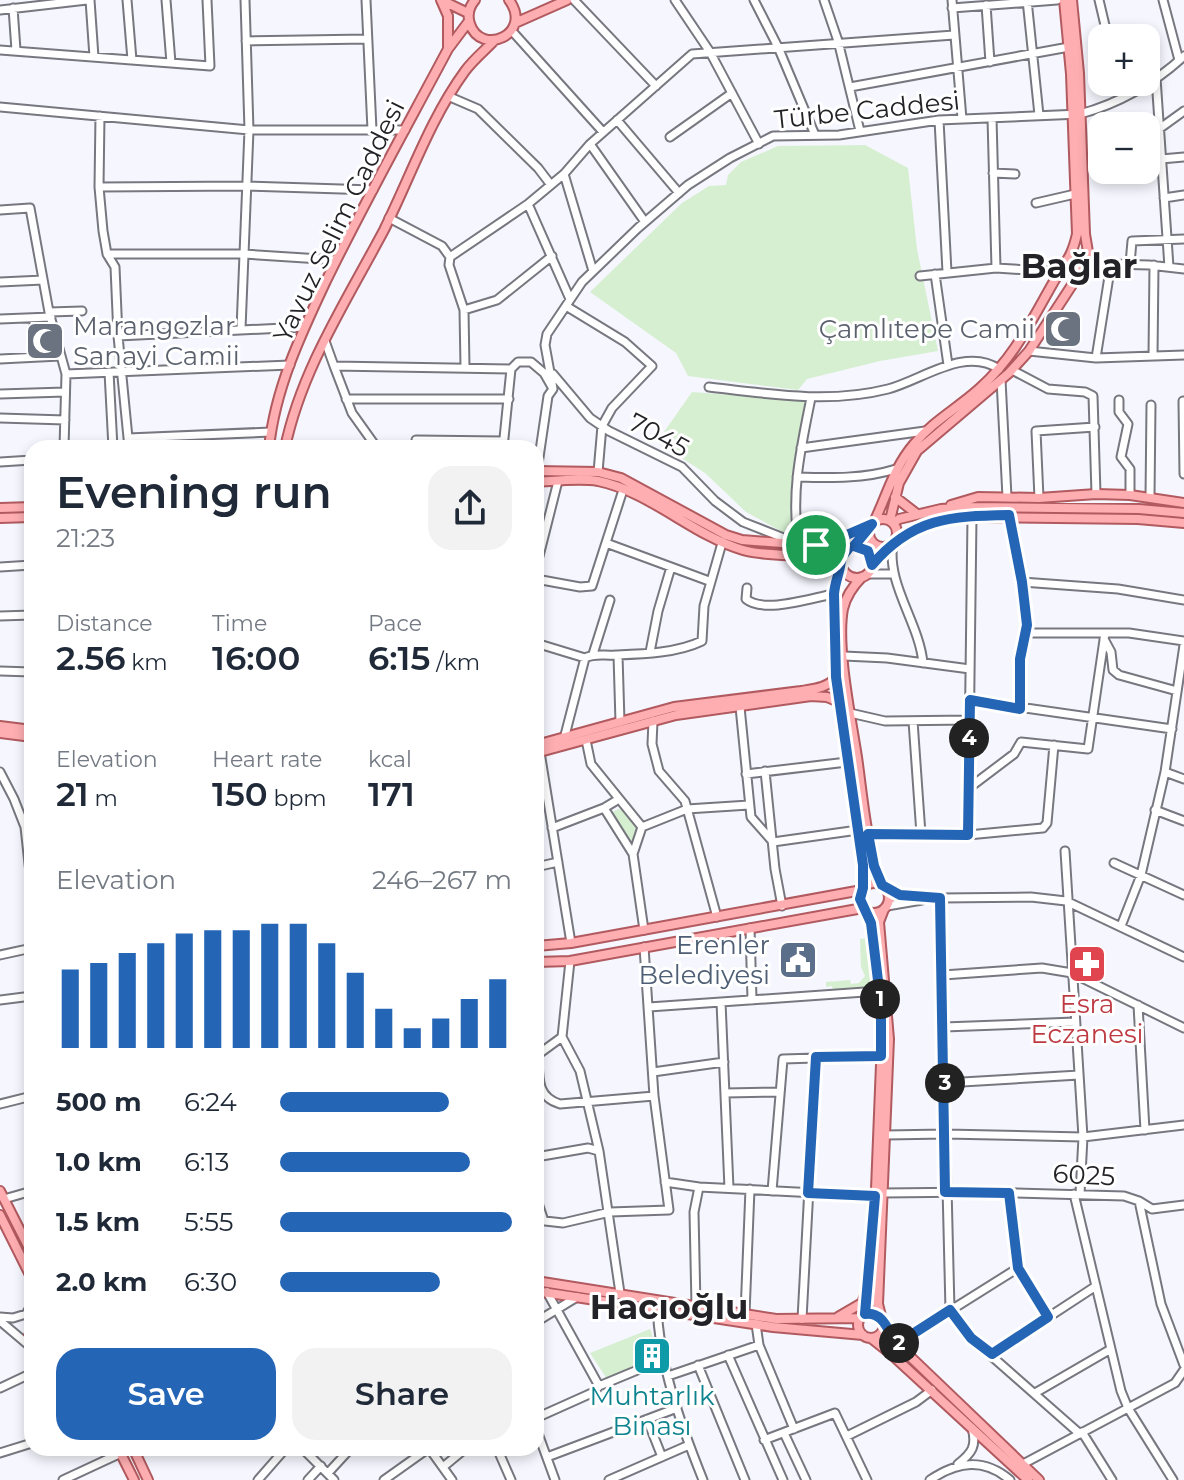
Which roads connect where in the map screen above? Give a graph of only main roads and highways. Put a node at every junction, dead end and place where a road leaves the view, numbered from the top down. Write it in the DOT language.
graph roads {
  1 [pos="441,0"];
  2 [pos="475,0"];
  3 [pos="509,0"];
  4 [pos="567,0"];
  5 [pos="1064,0"];
  6 [pos="1072,0"];
  7 [pos="468,17"];
  8 [pos="514,27"];
  9 [pos="495,40"];
  10 [pos="448,49"];
  11 [pos="1076,114"];
  12 [pos="270,440"];
  13 [pos="287,440"];
  14 [pos="544,471"];
  15 [pos="544,482"];
  16 [pos="895,497"];
  17 [pos="1184,503"];
  18 [pos="24,507"];
  19 [pos="0,508"];
  20 [pos="941,509"];
  21 [pos="1184,513"];
  22 [pos="917,515"];
  23 [pos="24,517"];
  24 [pos="0,518"];
  25 [pos="892,521"];
  26 [pos="1184,523"];
  27 [pos="872,524"];
  28 [pos="892,543"];
  29 [pos="816,545"];
  30 [pos="851,547"];
  31 [pos="841,564"];
  32 [pos="872,565"];
  33 [pos="864,576"];
  34 [pos="836,677"];
  35 [pos="839,702"];
  36 [pos="0,726"];
  37 [pos="24,729"];
  38 [pos="0,733"];
  39 [pos="24,736"];
  40 [pos="544,747"];
  41 [pos="544,749"];
  42 [pos="884,886"];
  43 [pos="863,889"];
  44 [pos="885,908"];
  45 [pos="864,909"];
  46 [pos="544,945"];
  47 [pos="544,962"];
  48 [pos="2,1195"];
  49 [pos="879,1195"];
  50 [pos="0,1215"];
  51 [pos="24,1238"];
  52 [pos="24,1263"];
  53 [pos="544,1282"];
  54 [pos="869,1285"];
  55 [pos="544,1292"];
  56 [pos="657,1304"];
  57 [pos="863,1316"];
  58 [pos="834,1319"];
  59 [pos="883,1322"];
  60 [pos="867,1336"];
  61 [pos="122,1456"];
  62 [pos="137,1456"];
  63 [pos="134,1480"];
  64 [pos="148,1480"];
  65 [pos="1028,1480"];
  66 [pos="1039,1480"];
  1 -- 7 [label="main road"];
  1 -- 10 [label="main road"];
  2 -- 7 [label="main road, Yavuz Selim Caddesi"];
  3 -- 8 [label="main road"];
  4 -- 8 [label="main road"];
  5 -- 11 [label="main road"];
  6 -- 11 [label="main road"];
  7 -- 9 [label="main road"];
  7 -- 10 [label="main road, Yavuz Selim Caddesi"];
  8 -- 9 [label="main road, Yavuz Selim Caddesi"];
  9 -- 13 [label="main road, Yavuz Selim Caddesi"];
  10 -- 12 [label="main road, Yavuz Selim Caddesi"];
  11 -- 16 [label="main road"];
  11 -- 27 [label="main road"];
  14 -- 29 [label="main road"];
  15 -- 31 [label="main road"];
  16 -- 22 [label="main road"];
  16 -- 25 [label="main road"];
  17 -- 20 [label="main road"];
  18 -- 19 [label="main road"];
  20 -- 21 [label="main road"];
  20 -- 22 [label="main road"];
  22 -- 25 [label="main road"];
  23 -- 24 [label="main road"];
  25 -- 27 [label="main road"];
  25 -- 28 [label="main road"];
  26 -- 28 [label="main road"];
  27 -- 28 [label="main road"];
  27 -- 29 [label="main road"];
  27 -- 30 [label="main road"];
  28 -- 32 [label="main road"];
  29 -- 30 [label="main road"];
  30 -- 31 [label="main road"];
  30 -- 32 [label="main road"];
  31 -- 33 [label="main road"];
  31 -- 34 [label="main road"];
  32 -- 33 [label="main road"];
  33 -- 42 [label="main road"];
  34 -- 35 [label="main road"];
  34 -- 40 [label="main road"];
  35 -- 41 [label="main road"];
  35 -- 43 [label="main road"];
  36 -- 37 [label="main road"];
  38 -- 39 [label="main road"];
  42 -- 43 [label="main road"];
  42 -- 44 [label="main road"];
  43 -- 45 [label="main road"];
  43 -- 46 [label="main road"];
  44 -- 45 [label="main road"];
  44 -- 49 [label="main road"];
  45 -- 47 [label="main road"];
  45 -- 49 [label="main road"];
  48 -- 51 [label="main road"];
  49 -- 54 [label="main road"];
  49 -- 59 [label="main road"];
  50 -- 52 [label="main road"];
  53 -- 56 [label="main road"];
  54 -- 57 [label="main road"];
  54 -- 58 [label="main road"];
  55 -- 56 [label="main road"];
  56 -- 58 [label="main road"];
  56 -- 60 [label="main road"];
  57 -- 58 [label="main road"];
  57 -- 59 [label="main road"];
  57 -- 60 [label="main road"];
  59 -- 60 [label="main road"];
  59 -- 66 [label="main road"];
  60 -- 65 [label="main road"];
  61 -- 63 [label="main road"];
  62 -- 64 [label="main road"];
}
